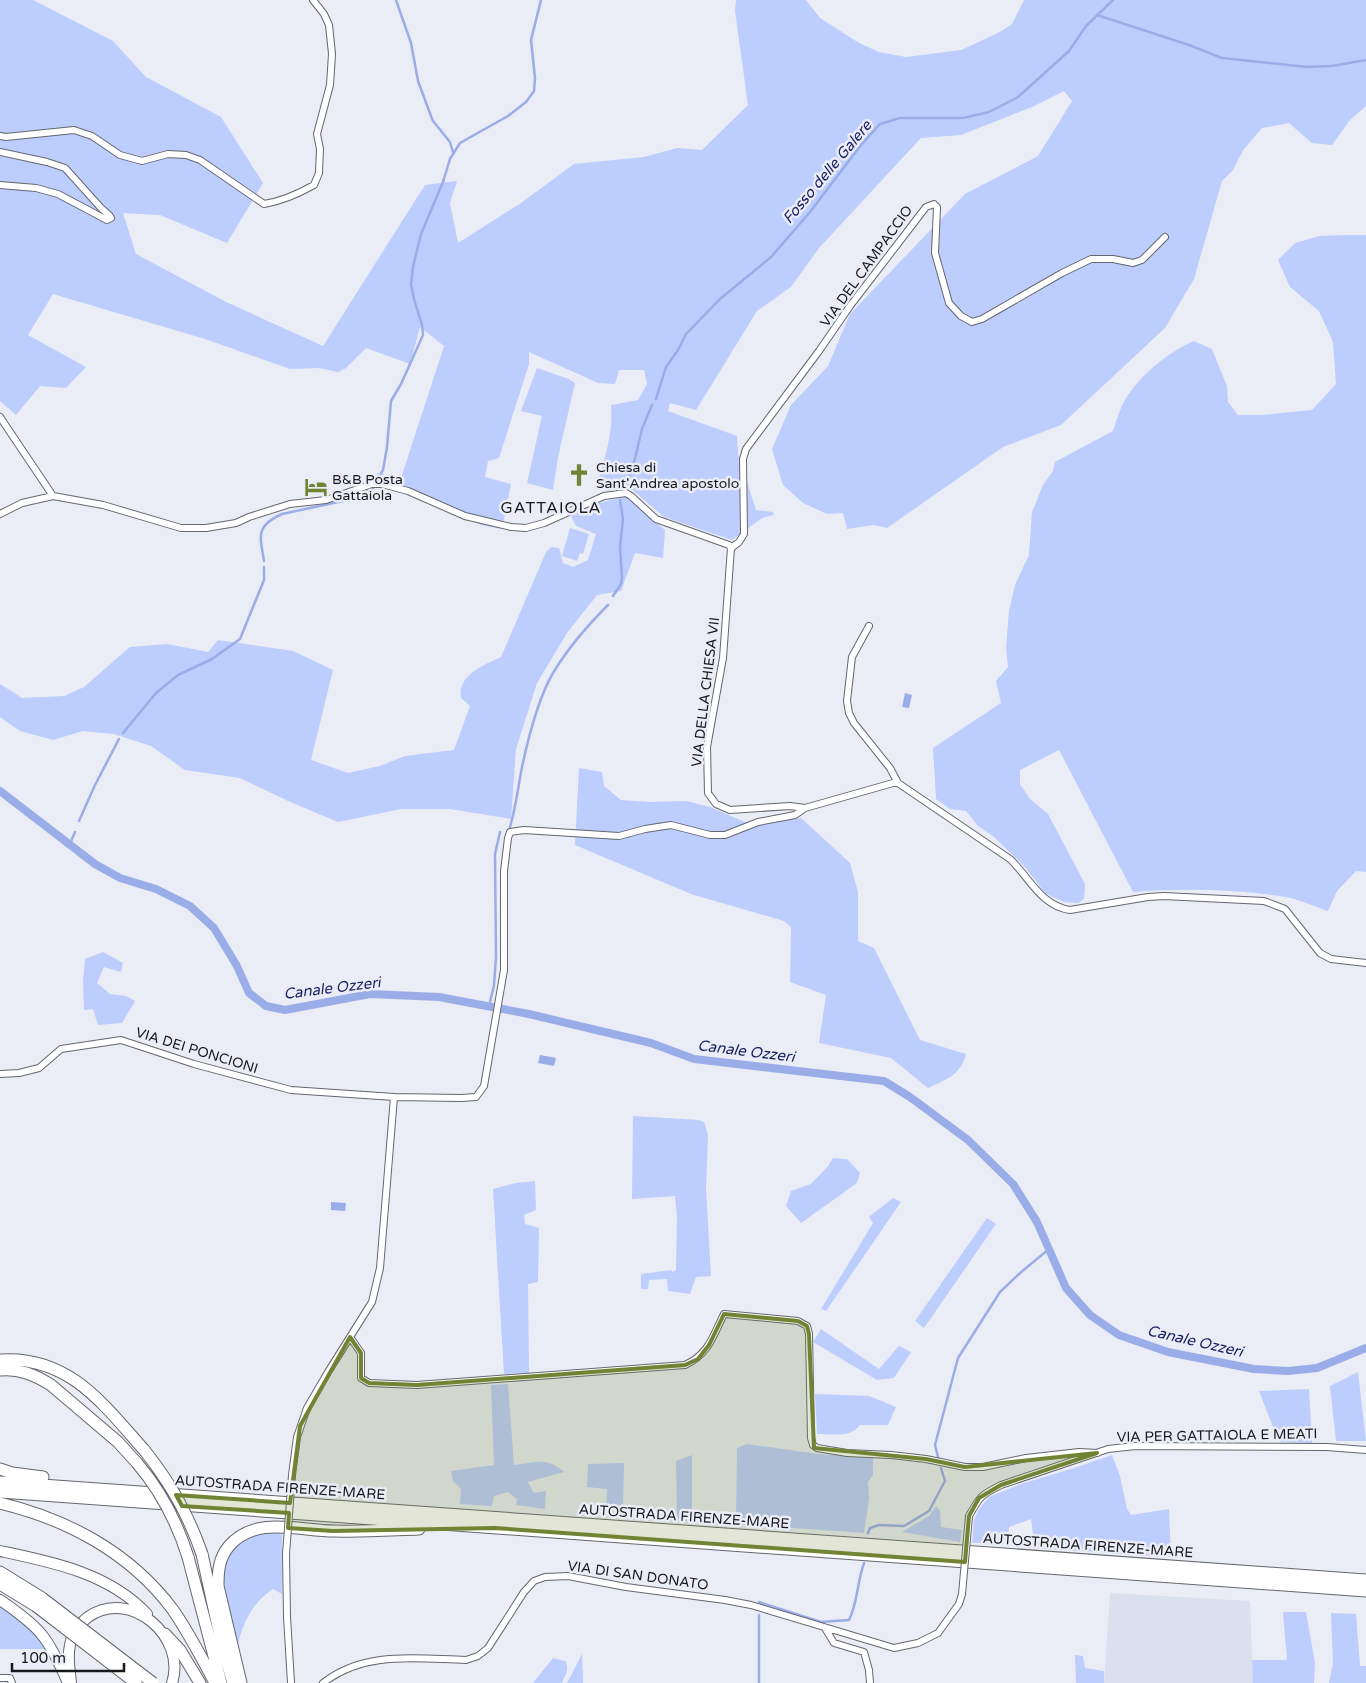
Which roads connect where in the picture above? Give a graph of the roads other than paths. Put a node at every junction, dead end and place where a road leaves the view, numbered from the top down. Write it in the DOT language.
graph roads {
  1 [pos="313,0"];
  2 [pos="0,136"];
  3 [pos="0,152"];
  4 [pos="0,185"];
  5 [pos="1165,237"];
  6 [pos="0,417"];
  7 [pos="53,496"];
  8 [pos="0,514"];
  9 [pos="731,548"];
  10 [pos="869,626"];
  11 [pos="898,783"];
  12 [pos="805,808"];
  13 [pos="1366,963"];
  14 [pos="0,1074"];
  15 [pos="394,1096"];
  16 [pos="350,1337"];
  17 [pos="0,1360"];
  18 [pos="0,1370"];
  19 [pos="1366,1450"];
  20 [pos="1097,1453"];
  21 [pos="0,1470"];
  22 [pos="0,1482"];
  23 [pos="121,1491"];
  24 [pos="0,1492"];
  25 [pos="0,1503"];
  26 [pos="495,1528"];
  27 [pos="0,1551"];
  28 [pos="0,1572"];
  29 [pos="1366,1580"];
  30 [pos="0,1584"];
  31 [pos="1366,1591"];
  32 [pos="962,1594"];
  33 [pos="0,1600"];
  34 [pos="39,1602"];
  35 [pos="825,1628"];
  36 [pos="162,1631"];
  37 [pos="0,1678"];
  38 [pos="12,1683"];
  39 [pos="69,1683"];
  40 [pos="136,1683"];
  41 [pos="153,1683"];
  42 [pos="172,1683"];
  43 [pos="200,1683"];
  44 [pos="215,1683"];
  45 [pos="221,1683"];
  46 [pos="233,1683"];
  47 [pos="240,1683"];
  48 [pos="291,1683"];
  49 [pos="324,1683"];
  50 [pos="870,1683"];
  1 -- 2 [label="street"];
  3 -- 4 [label="street"];
  5 -- 9 [label="street, VIA DEL CAMPACCIO"];
  6 -- 7 [label="street"];
  7 -- 8 [label="street"];
  7 -- 9 [label="street"];
  9 -- 12 [label="street, VIA DELLA CHIESA VII"];
  10 -- 11 [label="street"];
  11 -- 12 [label="street"];
  11 -- 13 [label="street"];
  12 -- 15 [label="street, VIA DEI PONCIONI"];
  14 -- 15 [label="street, VIA DEI PONCIONI"];
  15 -- 16 [label="street"];
  16 -- 20 [label="street"];
  16 -- 48 [label="street, bridge"];
  17 -- 46 [label="highway, bridge"];
  18 -- 45 [label="highway, bridge"];
  19 -- 20 [label="street, VIA PER GATTAIOLA E MEATI"];
  20 -- 32 [label="street, VIA PER GATTAIOLA E MEATI, bridge"];
  21 -- 23 [label="highway"];
  22 -- 23 [label="highway, AUTOSTRADA FIRENZE-MARE"];
  23 -- 29 [label="highway, AUTOSTRADA FIRENZE-MARE"];
  24 -- 26 [label="highway, AUTOSTRADA FIRENZE-MARE"];
  25 -- 44 [label="highway"];
  26 -- 31 [label="highway, AUTOSTRADA FIRENZE-MARE"];
  26 -- 47 [label="highway"];
  27 -- 36 [label="main road"];
  28 -- 34 [label="highway"];
  30 -- 34 [label="highway"];
  32 -- 35 [label="street, VIA DI SAN DONATO"];
  33 -- 39 [label="main road"];
  34 -- 40 [label="highway, bridge"];
  34 -- 41 [label="highway, bridge"];
  35 -- 49 [label="street, VIA DI SAN DONATO"];
  35 -- 50 [label="street"];
  36 -- 39 [label="main road"];
  36 -- 42 [label="main road"];
  36 -- 43 [label="highway"];
  37 -- 38 [label="street"];
}
